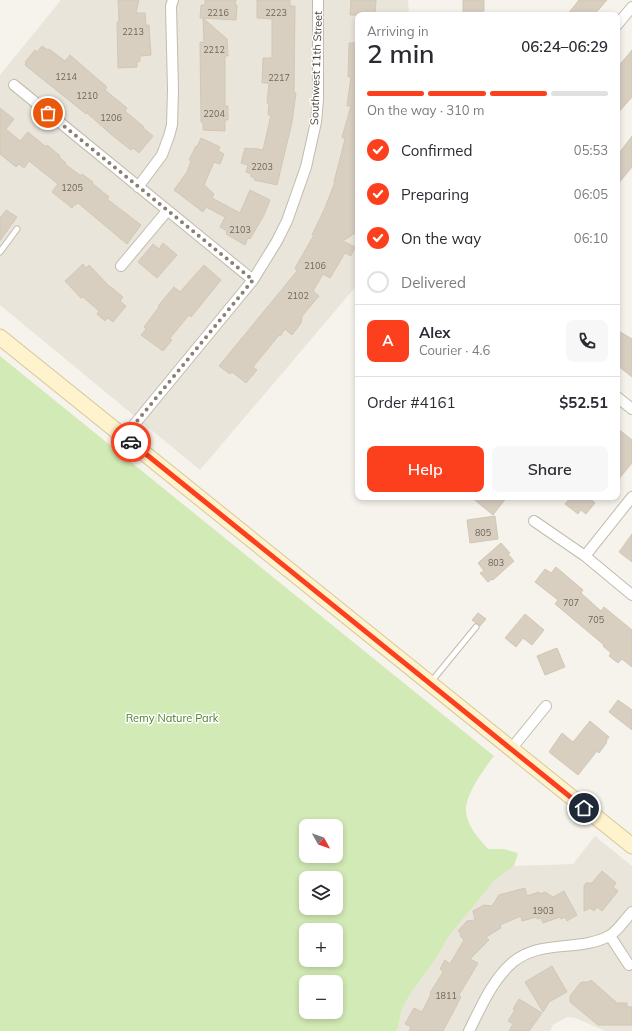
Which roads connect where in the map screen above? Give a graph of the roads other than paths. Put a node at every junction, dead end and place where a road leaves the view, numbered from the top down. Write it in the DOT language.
graph roads {
  1 [pos="173,0"];
  2 [pos="318,0"];
  3 [pos="632,7"];
  4 [pos="620,21"];
  5 [pos="14,85"];
  6 [pos="138,187"];
  7 [pos="167,211"];
  8 [pos="17,229"];
  9 [pos="0,252"];
  10 [pos="121,266"];
  11 [pos="253,280"];
  12 [pos="0,337"];
  13 [pos="620,399"];
  14 [pos="632,409"];
  15 [pos="124,437"];
  16 [pos="632,497"];
  17 [pos="534,521"];
  18 [pos="585,556"];
  19 [pos="632,595"];
  20 [pos="476,627"];
  21 [pos="430,684"];
  22 [pos="546,706"];
  23 [pos="510,748"];
  24 [pos="632,846"];
  25 [pos="632,912"];
  26 [pos="610,936"];
  27 [pos="629,965"];
  28 [pos="469,1031"];
  1 -- 6 [label="street"];
  2 -- 11 [label="street, Southwest 11th Street"];
  3 -- 4 [label="street"];
  5 -- 6 [label="street"];
  6 -- 7 [label="street"];
  7 -- 10 [label="street"];
  7 -- 11 [label="street"];
  8 -- 9 [label="lane"];
  11 -- 15 [label="street, Southwest 11th Street"];
  12 -- 15 [label="street"];
  13 -- 14 [label="street"];
  15 -- 21 [label="street"];
  16 -- 18 [label="street"];
  17 -- 18 [label="street"];
  18 -- 19 [label="street"];
  20 -- 21 [label="lane"];
  21 -- 23 [label="street"];
  22 -- 23 [label="street"];
  23 -- 24 [label="street"];
  25 -- 26 [label="street"];
  26 -- 27 [label="street"];
  26 -- 28 [label="street"];
}
